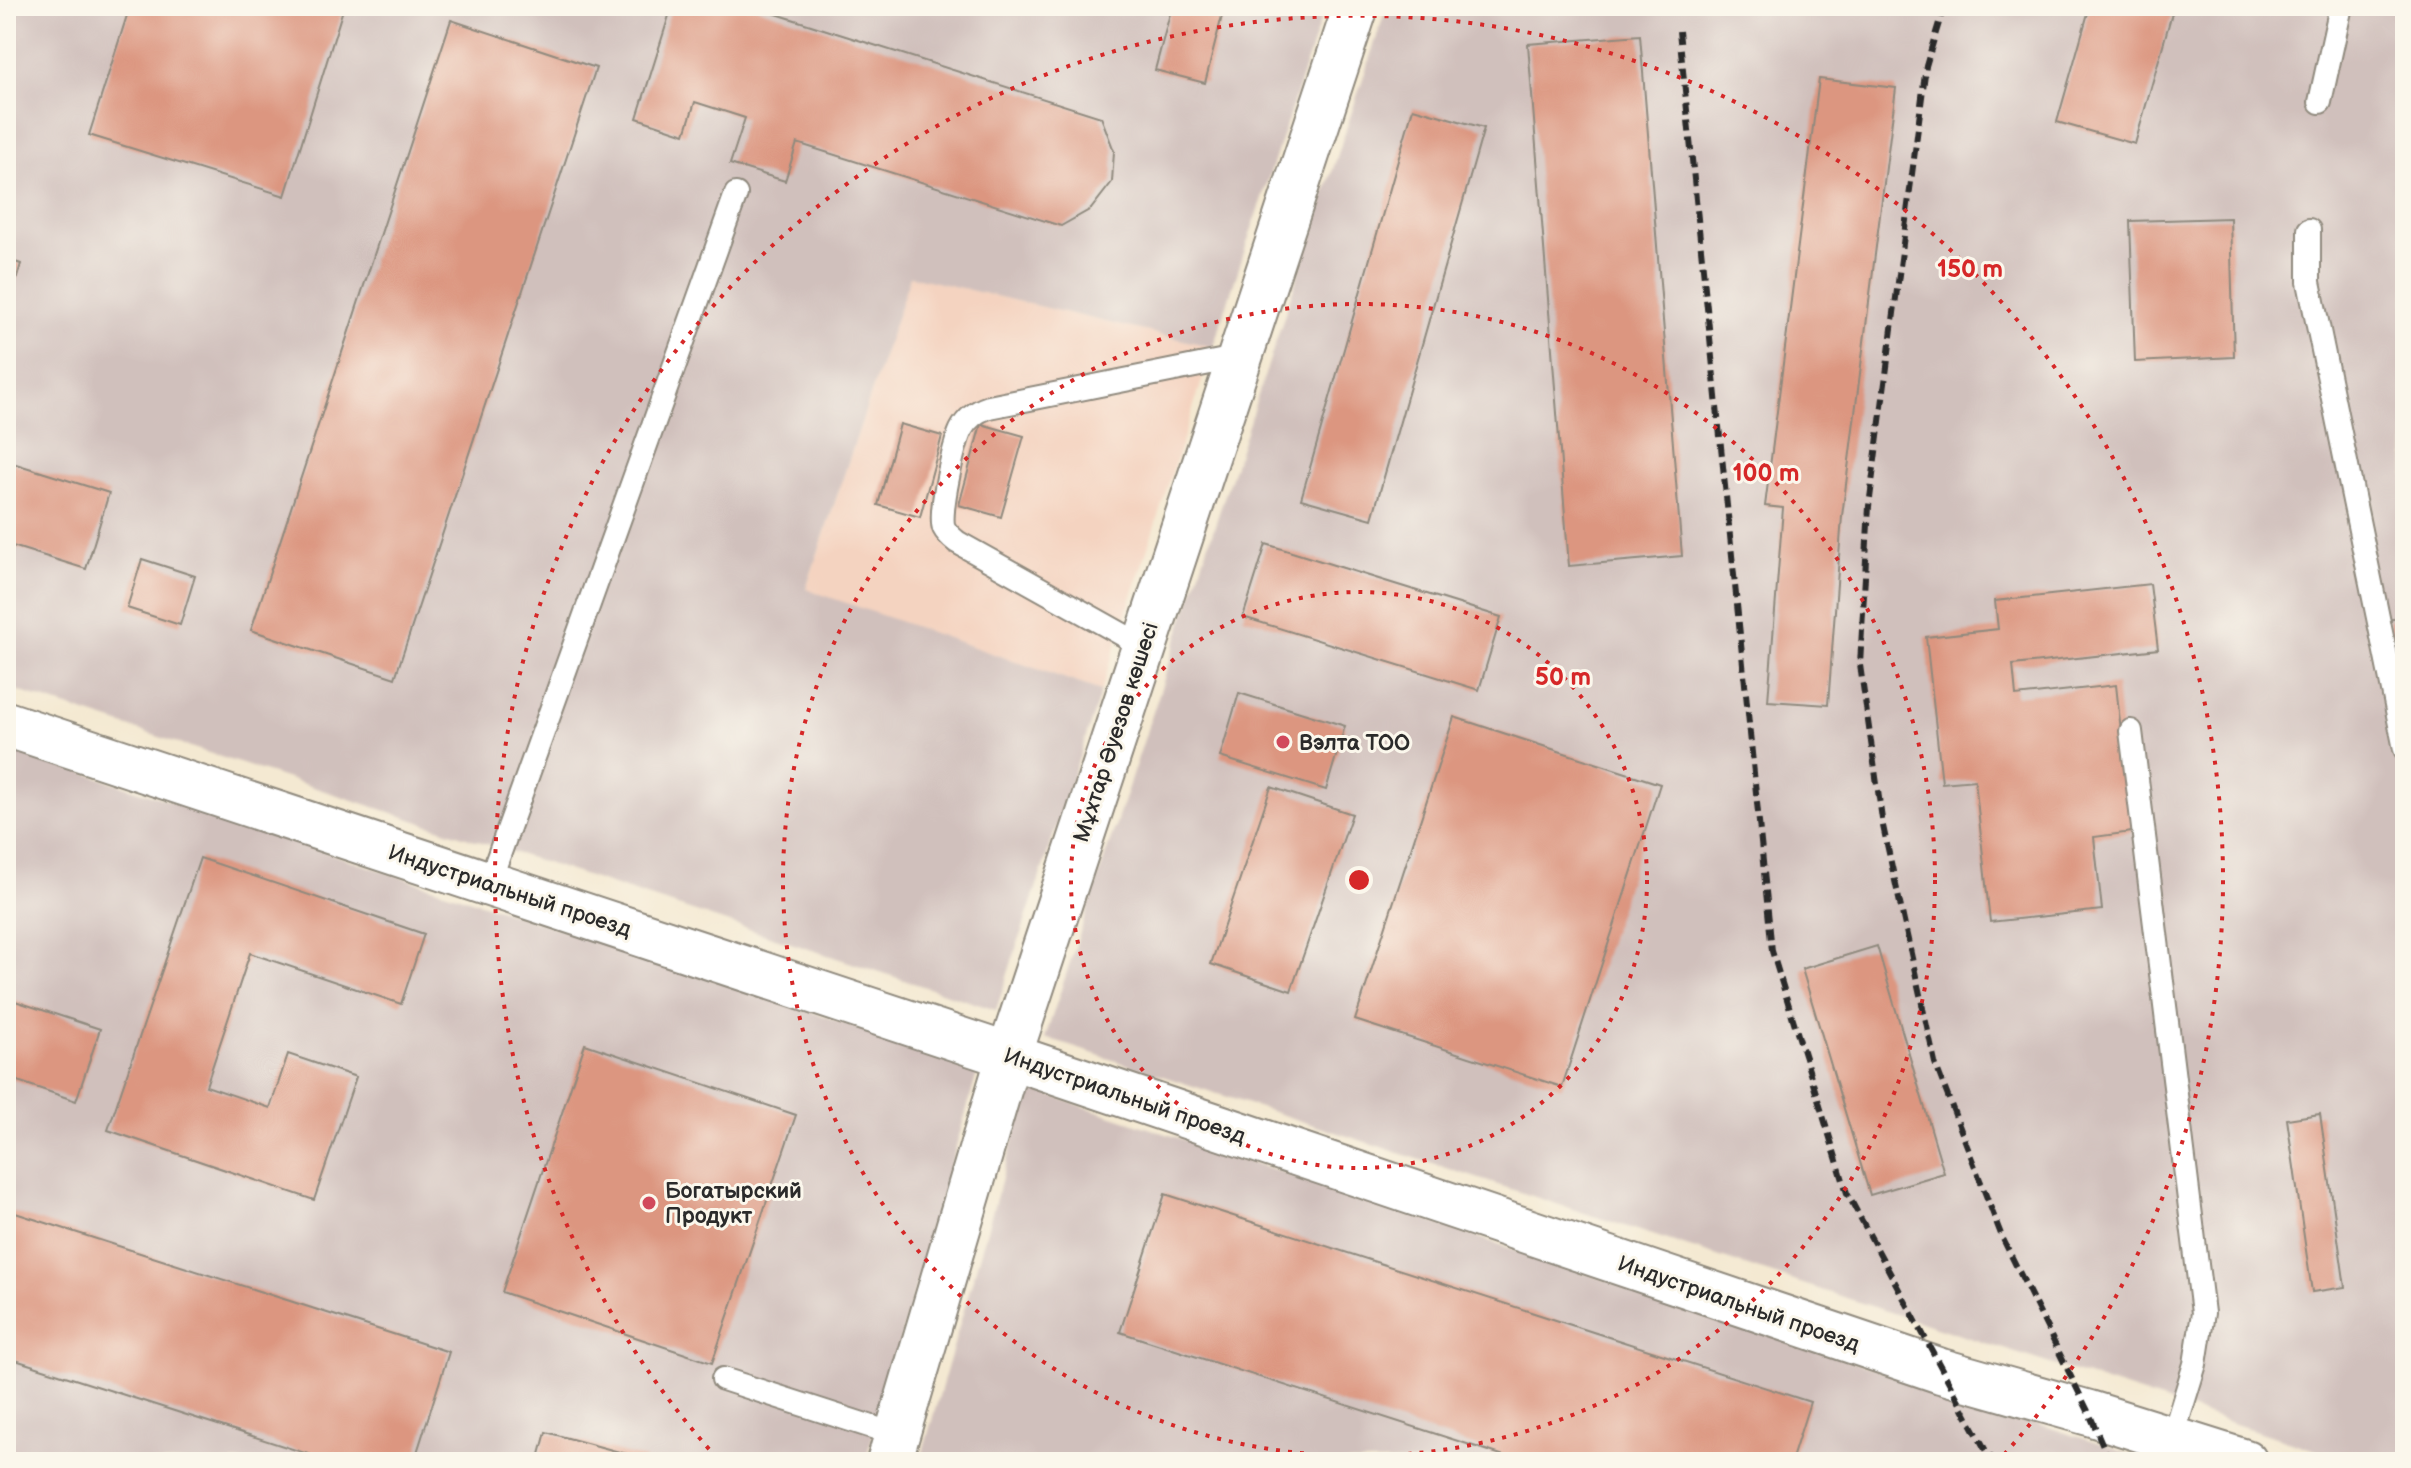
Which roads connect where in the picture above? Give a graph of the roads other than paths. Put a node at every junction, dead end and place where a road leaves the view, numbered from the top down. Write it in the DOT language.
graph roads {
  1 [pos="1356,6"];
  2 [pos="2341,6"];
  3 [pos="2320,102"];
  4 [pos="736,194"];
  5 [pos="2309,230"];
  6 [pos="1240,357"];
  7 [pos="1143,646"];
  8 [pos="6,724"];
  9 [pos="2131,731"];
  10 [pos="2405,749"];
  11 [pos="489,883"];
  12 [pos="1009,1056"];
  13 [pos="723,1379"];
  14 [pos="2172,1439"];
  15 [pos="893,1448"];
  16 [pos="2245,1462"];
  1 -- 6 [label="street, Мұхтар Әуезов көшесі"];
  2 -- 3 [label="lane"];
  4 -- 11 [label="lane"];
  5 -- 10 [label="lane"];
  6 -- 7 [label="street, Мұхтар Әуезов көшесі"];
  6 -- 7 [label="lane"];
  7 -- 12 [label="street, Мұхтар Әуезов көшесі"];
  8 -- 11 [label="street, Индустриальный проезд"];
  9 -- 14 [label="lane"];
  11 -- 12 [label="street, Индустриальный проезд"];
  12 -- 14 [label="street, Индустриальный проезд"];
  12 -- 15 [label="street, Мұхтар Әуезов көшесі"];
  13 -- 15 [label="lane"];
  14 -- 16 [label="street, Индустриальный проезд"];
}
